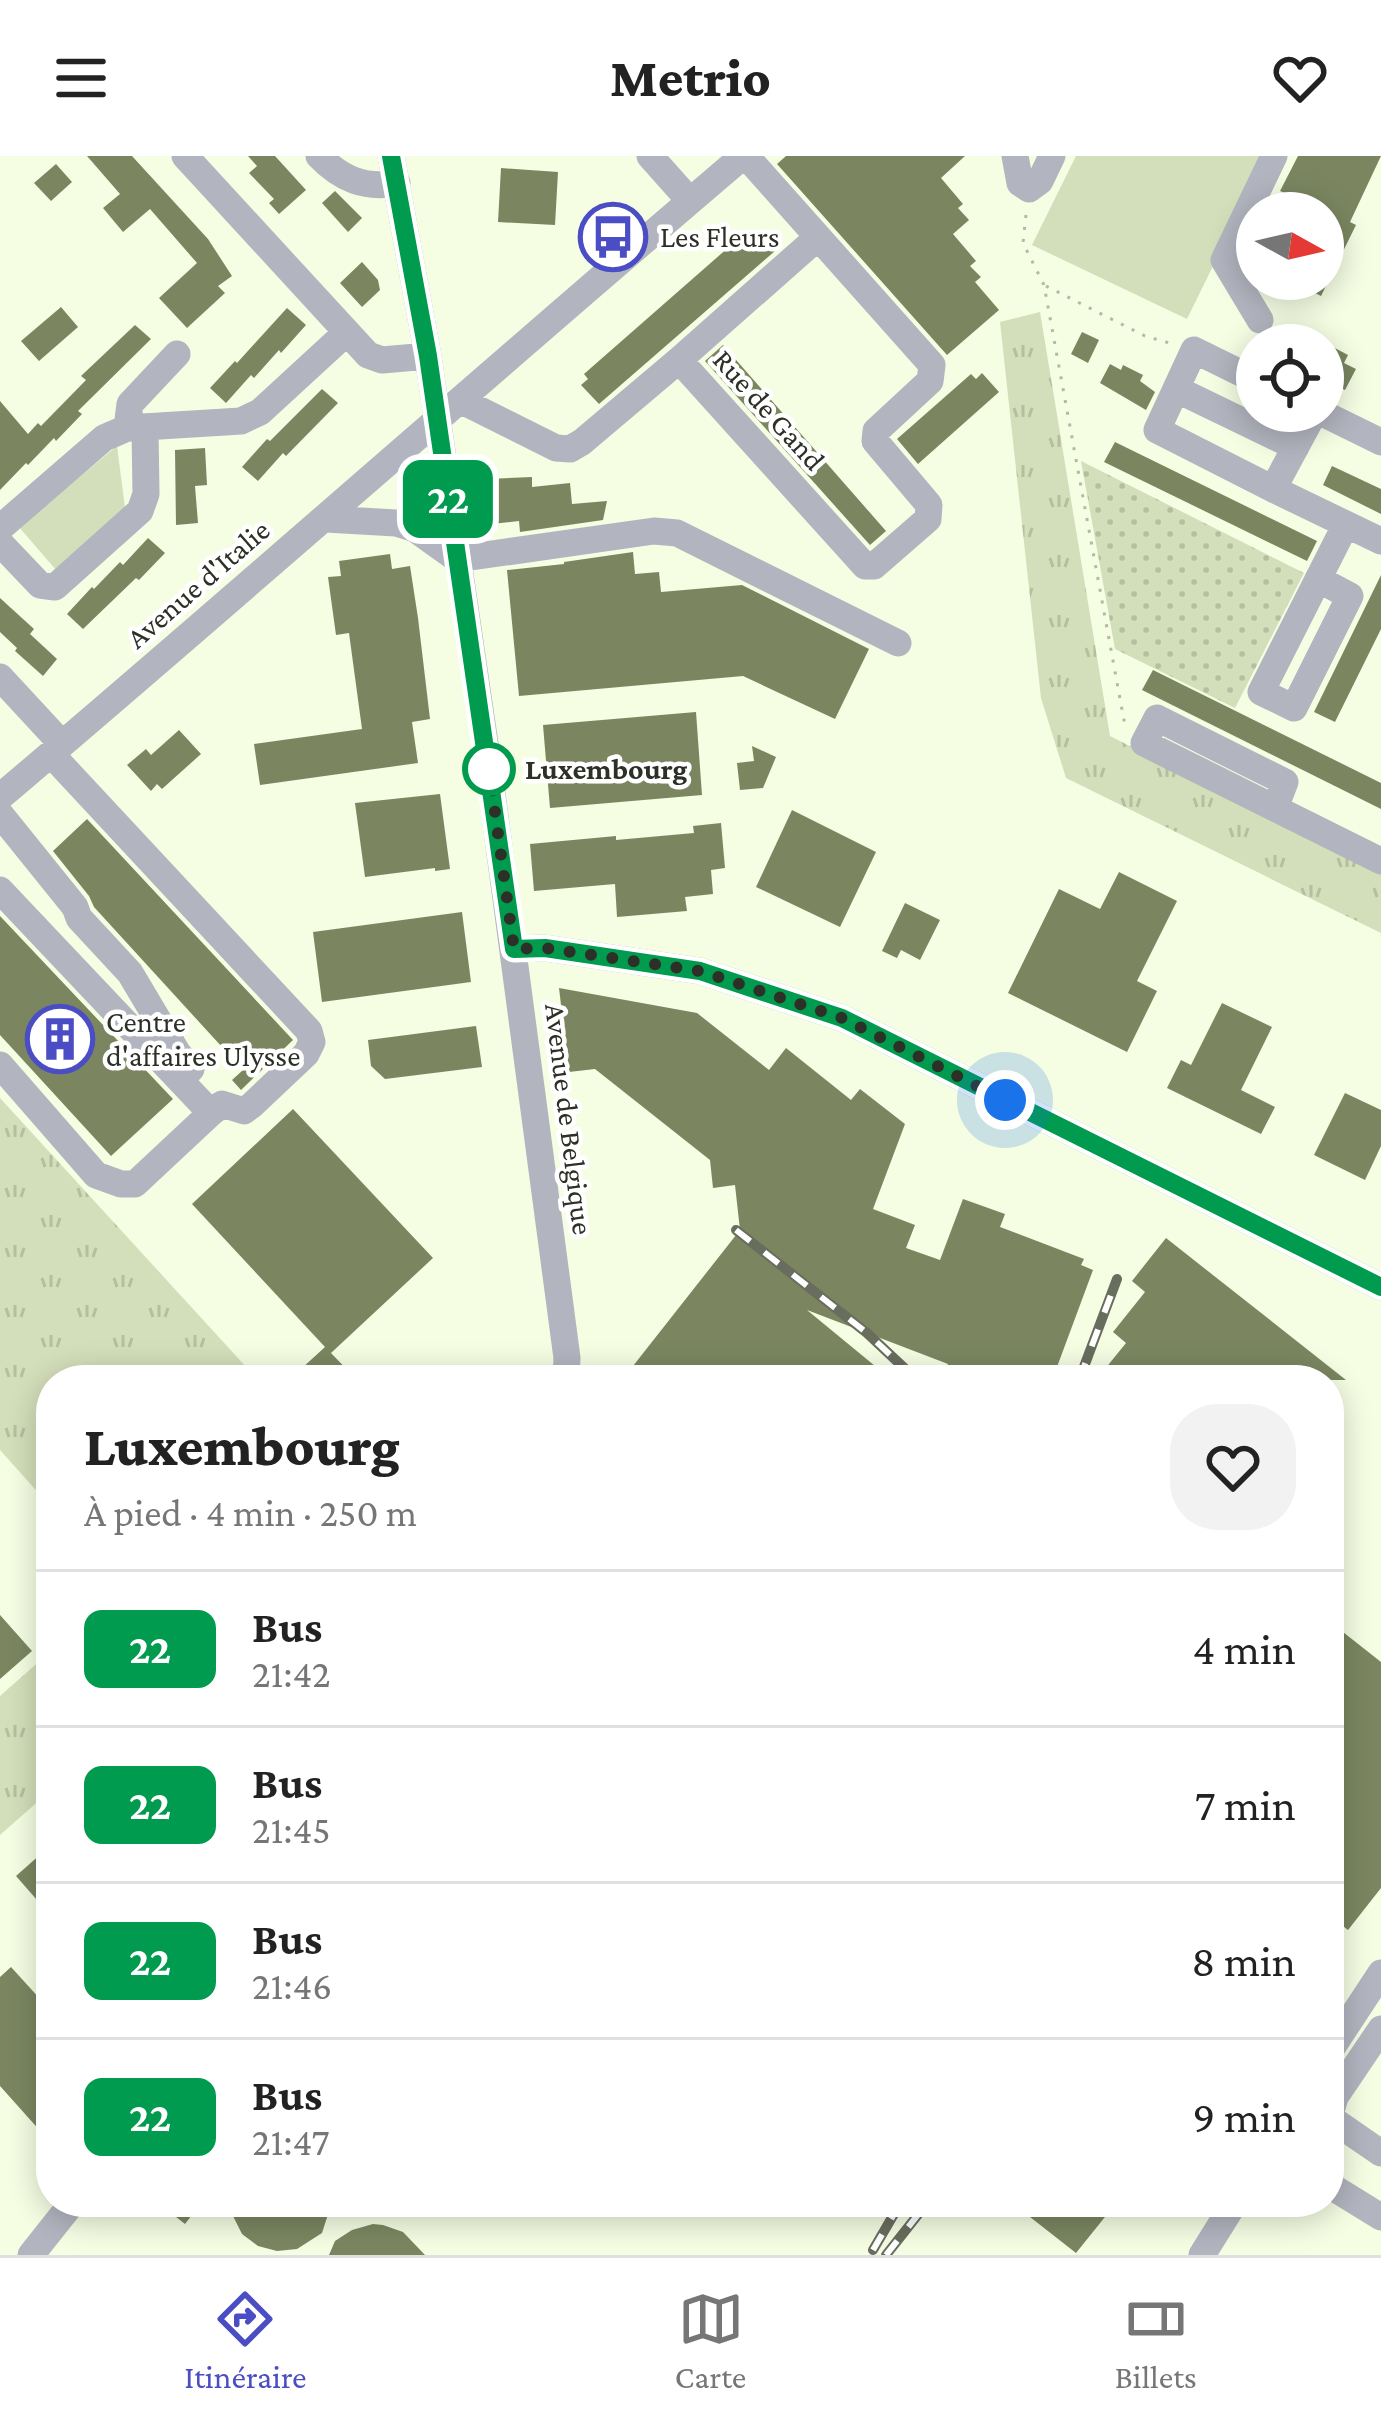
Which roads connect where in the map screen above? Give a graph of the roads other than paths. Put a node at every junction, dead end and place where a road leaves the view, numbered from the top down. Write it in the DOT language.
graph roads {
  1 [pos="185,156"];
  2 [pos="319,156"];
  3 [pos="650,156"];
  4 [pos="744,156"];
  5 [pos="1015,156"];
  6 [pos="1052,156"];
  7 [pos="1274,156"];
  8 [pos="399,165"];
  9 [pos="690,201"];
  10 [pos="817,238"];
  11 [pos="1261,320"];
  12 [pos="346,333"];
  13 [pos="177,354"];
  14 [pos="428,356"];
  15 [pos="679,360"];
  16 [pos="1236,371"];
  17 [pos="1176,389"];
  18 [pos="460,400"];
  19 [pos="436,418"];
  20 [pos="1344,424"];
  21 [pos="136,428"];
  22 [pos="1305,432"];
  23 [pos="1381,442"];
  24 [pos="1296,447"];
  25 [pos="1274,489"];
  26 [pos="326,519"];
  27 [pos="1346,524"];
  28 [pos="0,528"];
  29 [pos="1381,541"];
  30 [pos="0,543"];
  31 [pos="457,559"];
  32 [pos="1318,579"];
  33 [pos="898,643"];
  34 [pos="0,677"];
  35 [pos="1144,743"];
  36 [pos="57,749"];
  37 [pos="0,796"];
  38 [pos="0,814"];
  39 [pos="1381,861"];
  40 [pos="0,890"];
  41 [pos="514,949"];
  42 [pos="0,1065"];
  43 [pos="216,1108"];
  44 [pos="1381,1287"];
  45 [pos="567,1365"];
  46 [pos="1381,1973"];
  47 [pos="1344,2029"];
  48 [pos="1381,2029"];
  49 [pos="1344,2084"];
  50 [pos="1344,2129"];
  51 [pos="1381,2152"];
  52 [pos="1344,2194"];
  53 [pos="61,2217"];
  54 [pos="1225,2217"];
  55 [pos="1381,2217"];
  56 [pos="31,2255"];
  57 [pos="1202,2255"];
  1 -- 12 [label="street"];
  2 -- 8 [label="street"];
  3 -- 9 [label="street"];
  4 -- 9 [label="street, Avenue d'Italie"];
  4 -- 10 [label="street"];
  5 -- 6 [label="street"];
  7 -- 11 [label="street"];
  8 -- 14 [label="street, Avenue de Belgique"];
  9 -- 18 [label="street, Avenue d'Italie"];
  10 -- 15 [label="street"];
  10 -- 15 [label="street, Rue de Gand"];
  12 -- 14 [label="street"];
  12 -- 21 [label="street"];
  13 -- 21 [label="street"];
  14 -- 19 [label="street, Avenue de Belgique"];
  15 -- 18 [label="street, Rue de Gand"];
  16 -- 17 [label="street"];
  17 -- 24 [label="street"];
  17 -- 25 [label="street"];
  18 -- 19 [label="street, Avenue d'Italie"];
  19 -- 26 [label="street, Avenue d'Italie"];
  19 -- 31 [label="street, Avenue de Belgique"];
  20 -- 23 [label="street"];
  21 -- 28 [label="street"];
  21 -- 30 [label="street"];
  22 -- 24 [label="street"];
  24 -- 25 [label="street"];
  25 -- 27 [label="street"];
  26 -- 31 [label="street"];
  26 -- 36 [label="street, Avenue d'Italie"];
  27 -- 29 [label="street"];
  27 -- 32 [label="street"];
  31 -- 33 [label="street"];
  31 -- 41 [label="street, Avenue de Belgique"];
  34 -- 36 [label="street"];
  35 -- 39 [label="street"];
  36 -- 37 [label="street, Avenue d'Italie"];
  36 -- 43 [label="street"];
  38 -- 43 [label="street"];
  40 -- 43 [label="street"];
  41 -- 44 [label="street"];
  41 -- 45 [label="street, Avenue de Belgique"];
  42 -- 43 [label="street"];
  46 -- 47 [label="street"];
  48 -- 49 [label="street"];
  50 -- 51 [label="street"];
  52 -- 55 [label="street"];
  53 -- 56 [label="street"];
  54 -- 57 [label="street"];
}
